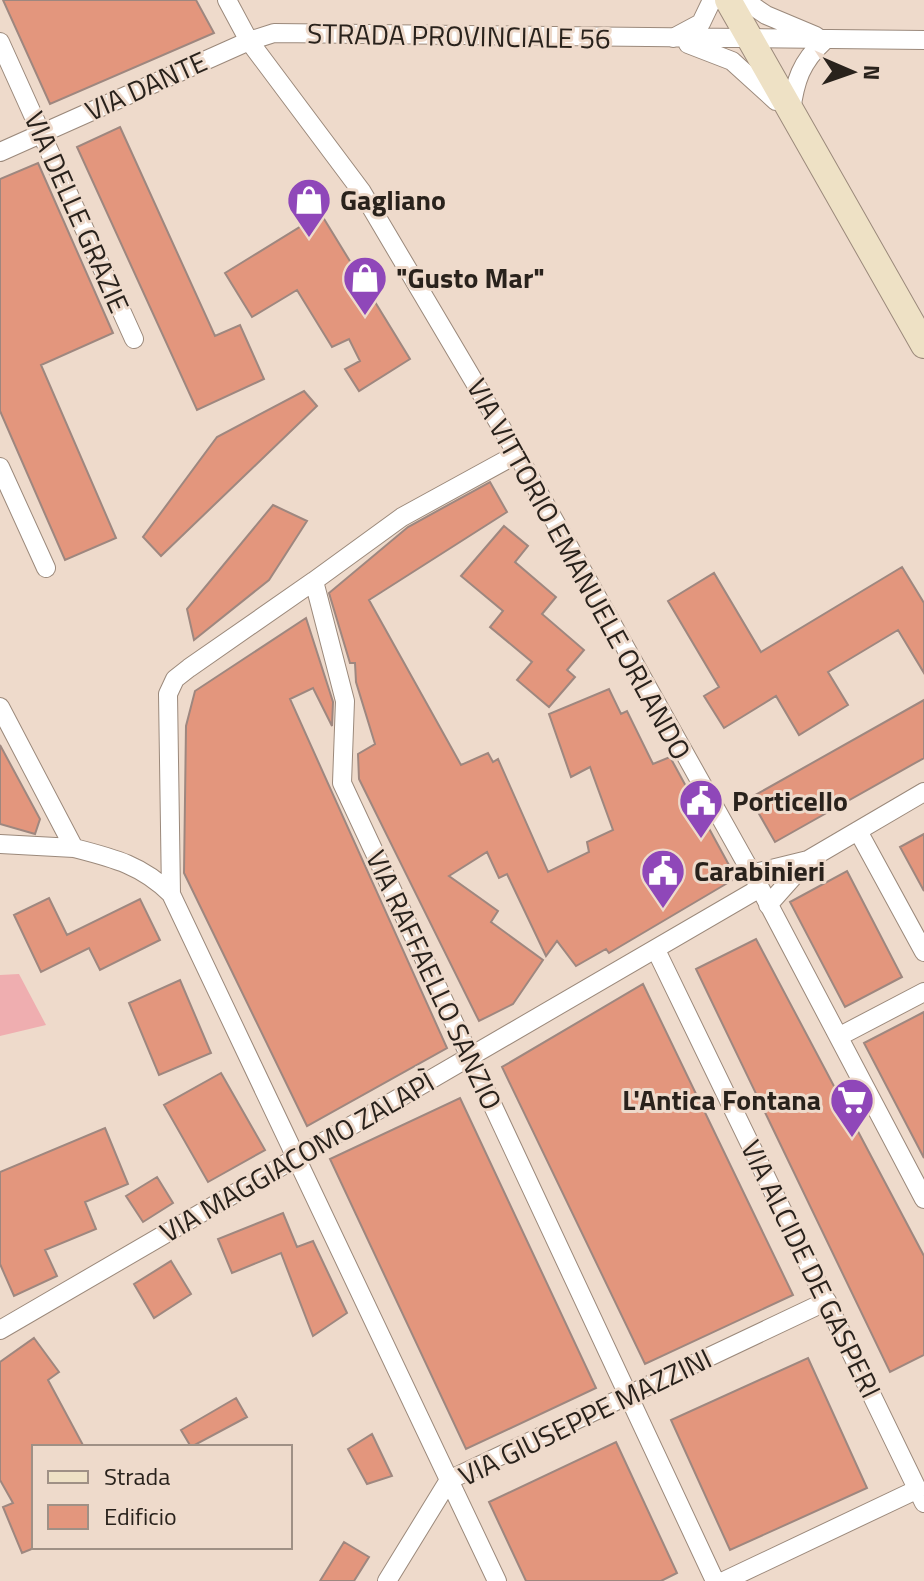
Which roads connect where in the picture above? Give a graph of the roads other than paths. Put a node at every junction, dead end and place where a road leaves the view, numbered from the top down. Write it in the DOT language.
graph roads {
  1 [pos="227,0"];
  2 [pos="712,0"];
  3 [pos="728,0"];
  4 [pos="744,0"];
  5 [pos="674,40"];
  6 [pos="752,40"];
  7 [pos="827,40"];
  8 [pos="924,40"];
  9 [pos="249,41"];
  10 [pos="0,42"];
  11 [pos="795,118"];
  12 [pos="41,132"];
  13 [pos="0,152"];
  14 [pos="134,339"];
  15 [pos="924,345"];
  16 [pos="517,454"];
  17 [pos="0,467"];
  18 [pos="46,568"];
  19 [pos="314,581"];
  20 [pos="0,707"];
  21 [pos="924,792"];
  22 [pos="858,831"];
  23 [pos="0,844"];
  24 [pos="74,848"];
  25 [pos="808,860"];
  26 [pos="760,889"];
  27 [pos="171,894"];
  28 [pos="656,950"];
  29 [pos="924,952"];
  30 [pos="924,992"];
  31 [pos="840,1036"];
  32 [pos="469,1057"];
  33 [pos="295,1157"];
  34 [pos="924,1199"];
  35 [pos="827,1301"];
  36 [pos="0,1330"];
  37 [pos="629,1396"];
  38 [pos="449,1480"];
  39 [pos="921,1496"];
  40 [pos="387,1581"];
  41 [pos="497,1581"];
  42 [pos="715,1581"];
  43 [pos="724,1581"];
  1 -- 9 [label="street, VIA VITTORIO EMANUELE ORLANDO"];
  2 -- 5 [label="street"];
  3 -- 6 [label="street"];
  4 -- 7 [label="street"];
  5 -- 6 [label="street, STRADA PROVINCIALE 56"];
  5 -- 9 [label="street, STRADA PROVINCIALE 56"];
  5 -- 11 [label="street"];
  6 -- 7 [label="street, STRADA PROVINCIALE 56"];
  6 -- 11 [label="street"];
  7 -- 8 [label="street, STRADA PROVINCIALE 56"];
  7 -- 11 [label="street"];
  9 -- 12 [label="street, VIA DANTE"];
  9 -- 16 [label="street, VIA VITTORIO EMANUELE ORLANDO"];
  10 -- 12 [label="street, VIA DELLE GRAZIE"];
  11 -- 15 [label="street"];
  12 -- 13 [label="street, VIA DANTE"];
  12 -- 14 [label="street, VIA DELLE GRAZIE"];
  16 -- 19 [label="street"];
  16 -- 26 [label="street, VIA VITTORIO EMANUELE ORLANDO"];
  17 -- 18 [label="street"];
  19 -- 27 [label="street"];
  19 -- 32 [label="street, VIA RAFFAELLO SANZIO"];
  20 -- 24 [label="street"];
  21 -- 22 [label="street"];
  22 -- 25 [label="street"];
  22 -- 29 [label="street"];
  23 -- 24 [label="street"];
  24 -- 27 [label="street"];
  25 -- 26 [label="street"];
  25 -- 26 [label="street"];
  26 -- 28 [label="street, VIA MAGGIACOMO ZALAPÌ"];
  26 -- 31 [label="street, VIA VITTORIO EMANUELE ORLANDO"];
  27 -- 33 [label="street"];
  28 -- 32 [label="street, VIA MAGGIACOMO ZALAPÌ"];
  28 -- 35 [label="street, VIA ALCIDE DE GASPERI"];
  30 -- 31 [label="street"];
  31 -- 34 [label="street, VIA VITTORIO EMANUELE ORLANDO"];
  32 -- 33 [label="street, VIA MAGGIACOMO ZALAPÌ"];
  32 -- 37 [label="street, VIA RAFFAELLO SANZIO"];
  33 -- 36 [label="street, VIA MAGGIACOMO ZALAPÌ"];
  33 -- 38 [label="street"];
  35 -- 37 [label="street, VIA GIUSEPPE MAZZINI"];
  35 -- 39 [label="street, VIA ALCIDE DE GASPERI"];
  37 -- 38 [label="street, VIA GIUSEPPE MAZZINI"];
  37 -- 42 [label="street, VIA RAFFAELLO SANZIO"];
  38 -- 40 [label="street, VIA GIUSEPPE MAZZINI"];
  38 -- 41 [label="street"];
  39 -- 43 [label="street"];
}
